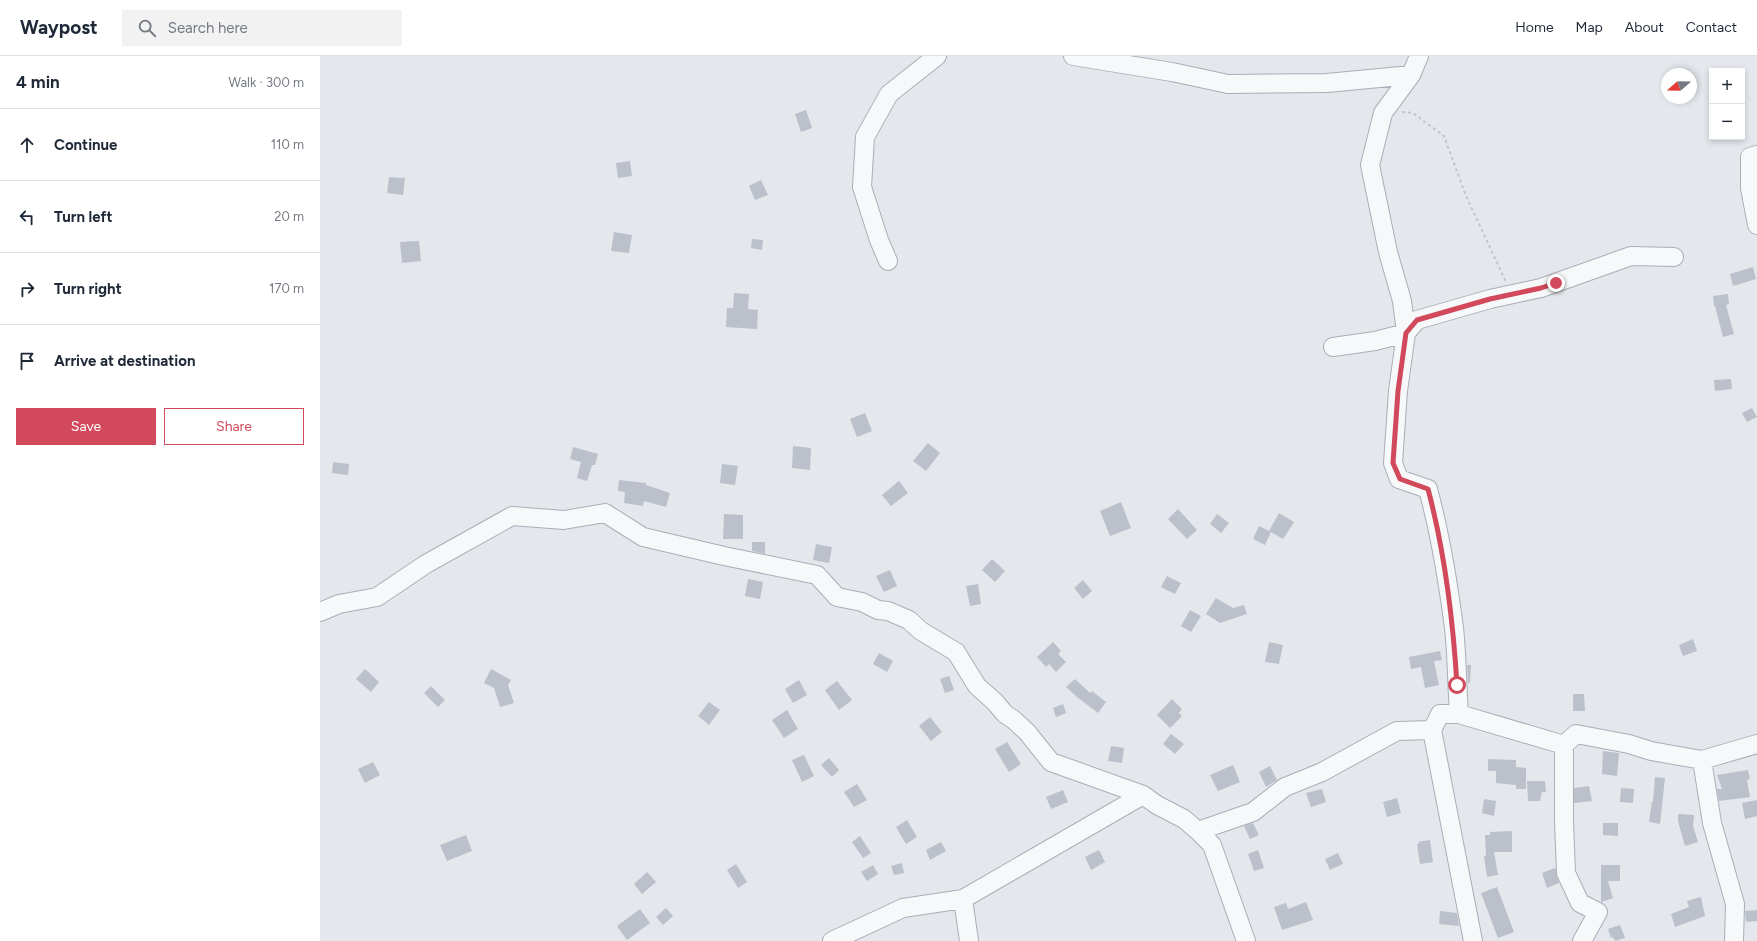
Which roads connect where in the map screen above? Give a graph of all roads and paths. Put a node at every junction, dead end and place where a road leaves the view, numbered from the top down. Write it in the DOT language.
graph roads {
  1 [pos="937,56"];
  2 [pos="1073,56"];
  3 [pos="1420,56"];
  4 [pos="1411,75"];
  5 [pos="1383,112"];
  6 [pos="1757,155"];
  7 [pos="1757,225"];
  8 [pos="1674,257"];
  9 [pos="888,261"];
  10 [pos="1511,294"];
  11 [pos="1406,333"];
  12 [pos="1332,347"];
  13 [pos="320,612"];
  14 [pos="1459,714"];
  15 [pos="1432,730"];
  16 [pos="1757,744"];
  17 [pos="1564,745"];
  18 [pos="1702,760"];
  19 [pos="1143,795"];
  20 [pos="1198,830"];
  21 [pos="963,899"];
  22 [pos="832,941"];
  23 [pos="969,941"];
  24 [pos="1246,941"];
  25 [pos="1473,941"];
  26 [pos="1582,941"];
  27 [pos="1734,941"];
  1 -- 9 [label="street"];
  2 -- 4 [label="street"];
  3 -- 4 [label="street"];
  4 -- 5 [label="street"];
  5 -- 10 [label="path"];
  5 -- 11 [label="street"];
  6 -- 7 [label="street"];
  8 -- 10 [label="street"];
  10 -- 11 [label="street"];
  11 -- 12 [label="street"];
  11 -- 14 [label="street"];
  13 -- 19 [label="street"];
  14 -- 15 [label="street"];
  14 -- 17 [label="street"];
  15 -- 20 [label="street"];
  15 -- 25 [label="street"];
  16 -- 18 [label="street"];
  17 -- 18 [label="street"];
  17 -- 26 [label="street"];
  18 -- 27 [label="street"];
  19 -- 20 [label="street"];
  19 -- 21 [label="street"];
  20 -- 24 [label="street"];
  21 -- 22 [label="street"];
  21 -- 23 [label="street"];
}
